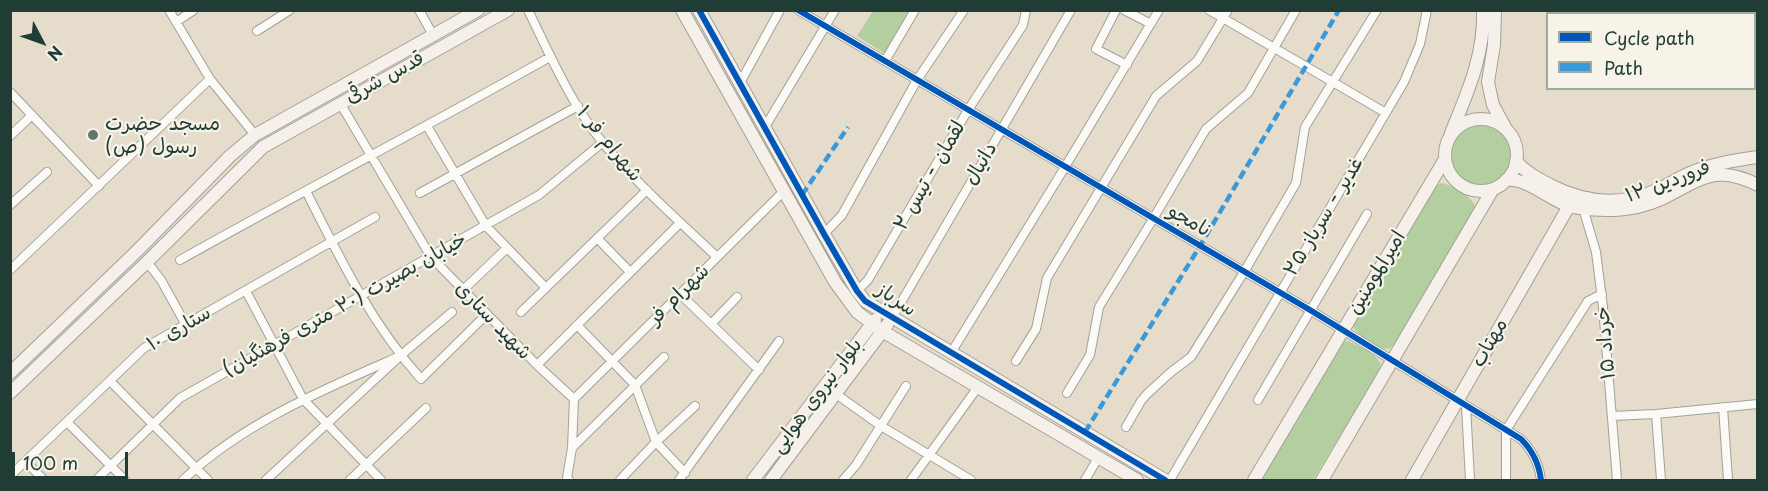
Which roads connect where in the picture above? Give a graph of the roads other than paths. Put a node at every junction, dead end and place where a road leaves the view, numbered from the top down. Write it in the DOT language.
graph roads {
  1 [pos="169,10"];
  2 [pos="194,10"];
  3 [pos="290,10"];
  4 [pos="419,10"];
  5 [pos="478,10"];
  6 [pos="508,10"];
  7 [pos="528,10"];
  8 [pos="682,10"];
  9 [pos="701,10"];
  10 [pos="780,10"];
  11 [pos="798,10"];
  12 [pos="835,10"];
  13 [pos="915,10"];
  14 [pos="964,10"];
  15 [pos="1026,10"];
  16 [pos="1071,10"];
  17 [pos="1116,10"];
  18 [pos="1124,10"];
  19 [pos="1159,10"];
  20 [pos="1209,10"];
  21 [pos="1296,10"];
  22 [pos="1377,10"];
  23 [pos="1427,10"];
  24 [pos="1483,10"];
  25 [pos="1496,10"];
  26 [pos="1225,14"];
  27 [pos="176,22"];
  28 [pos="1150,24"];
  29 [pos="826,27"];
  30 [pos="257,31"];
  31 [pos="433,35"];
  32 [pos="1274,48"];
  33 [pos="550,57"];
  34 [pos="885,61"];
  35 [pos="1127,65"];
  36 [pos="366,73"];
  37 [pos="210,79"];
  38 [pos="917,80"];
  39 [pos="1333,82"];
  40 [pos="741,83"];
  41 [pos="372,86"];
  42 [pos="10,92"];
  43 [pos="340,103"];
  44 [pos="578,106"];
  45 [pos="968,110"];
  46 [pos="1386,113"];
  47 [pos="32,115"];
  48 [pos="427,126"];
  49 [pos="765,127"];
  50 [pos="1001,130"];
  51 [pos="1507,130"];
  52 [pos="255,135"];
  53 [pos="10,136"];
  54 [pos="1449,137"];
  55 [pos="603,142"];
  56 [pos="263,147"];
  57 [pos="370,156"];
  58 [pos="1758,157"];
  59 [pos="1445,159"];
  60 [pos="1516,161"];
  61 [pos="1065,167"];
  62 [pos="47,172"];
  63 [pos="456,174"];
  64 [pos="1506,180"];
  65 [pos="797,184"];
  66 [pos="1758,184"];
  67 [pos="99,186"];
  68 [pos="1101,188"];
  69 [pos="1492,189"];
  70 [pos="647,190"];
  71 [pos="784,190"];
  72 [pos="306,191"];
  73 [pos="420,193"];
  74 [pos="1585,203"];
  75 [pos="10,205"];
  76 [pos="1569,206"];
  77 [pos="1367,214"];
  78 [pos="375,218"];
  79 [pos="1153,219"];
  80 [pos="680,223"];
  81 [pos="486,226"];
  82 [pos="824,234"];
  83 [pos="597,238"];
  84 [pos="332,243"];
  85 [pos="507,249"];
  86 [pos="431,257"];
  87 [pos="717,258"];
  88 [pos="180,260"];
  89 [pos="147,262"];
  90 [pos="10,270"];
  91 [pos="630,272"];
  92 [pos="1244,272"];
  93 [pos="546,288"];
  94 [pos="463,290"];
  95 [pos="246,291"];
  96 [pos="857,291"];
  97 [pos="1279,292"];
  98 [pos="680,294"];
  99 [pos="1602,294"];
  100 [pos="360,297"];
  101 [pos="736,297"];
  102 [pos="1310,310"];
  103 [pos="452,312"];
  104 [pos="520,312"];
  105 [pos="487,314"];
  106 [pos="886,315"];
  107 [pos="711,324"];
  108 [pos="186,325"];
  109 [pos="577,325"];
  110 [pos="877,328"];
  111 [pos="1343,330"];
  112 [pos="779,341"];
  113 [pos="275,345"];
  114 [pos="951,353"];
  115 [pos="400,356"];
  116 [pos="664,357"];
  117 [pos="1393,360"];
  118 [pos="612,361"];
  119 [pos="1016,361"];
  120 [pos="537,365"];
  121 [pos="759,370"];
  122 [pos="10,372"];
  123 [pos="110,381"];
  124 [pos="635,385"];
  125 [pos="906,386"];
  126 [pos="978,387"];
  127 [pos="10,393"];
  128 [pos="1066,393"];
  129 [pos="836,394"];
  130 [pos="303,399"];
  131 [pos="574,399"];
  132 [pos="1258,400"];
  133 [pos="1461,403"];
  134 [pos="1758,404"];
  135 [pos="695,406"];
  136 [pos="1723,407"];
  137 [pos="426,408"];
  138 [pos="1656,414"];
  139 [pos="1612,416"];
  140 [pos="67,422"];
  141 [pos="326,423"];
  142 [pos="153,425"];
  143 [pos="881,426"];
  144 [pos="1126,427"];
  145 [pos="1506,430"];
  146 [pos="656,442"];
  147 [pos="1106,445"];
  148 [pos="572,448"];
  149 [pos="929,455"];
  150 [pos="1098,458"];
  151 [pos="26,462"];
  152 [pos="111,466"];
  153 [pos="366,466"];
  154 [pos="196,468"];
  155 [pos="10,476"];
  156 [pos="682,477"];
  157 [pos="44,480"];
  158 [pos="96,480"];
  159 [pos="125,480"];
  160 [pos="183,480"];
  161 [pos="208,480"];
  162 [pos="266,480"];
  163 [pos="350,480"];
  164 [pos="381,480"];
  165 [pos="567,480"];
  166 [pos="620,480"];
  167 [pos="754,480"];
  168 [pos="771,480"];
  169 [pos="843,480"];
  170 [pos="911,480"];
  171 [pos="971,480"];
  172 [pos="1085,480"];
  173 [pos="1137,480"];
  174 [pos="1165,480"];
  175 [pos="1170,480"];
  176 [pos="1254,480"];
  177 [pos="1322,480"];
  178 [pos="1415,480"];
  179 [pos="1470,480"];
  180 [pos="1506,480"];
  181 [pos="1541,480"];
  182 [pos="1617,480"];
  183 [pos="1661,480"];
  184 [pos="1728,480"];
  1 -- 27 [label="street"];
  2 -- 27 [label="street"];
  3 -- 30 [label="street"];
  4 -- 31 [label="street"];
  5 -- 31 [label="street"];
  6 -- 41 [label="street, قدس شرقی"];
  7 -- 33 [label="street, شهرام فر ۱"];
  8 -- 71 [label="street, سرباز"];
  9 -- 40 [label="street, سرباز"];
  10 -- 40 [label="street"];
  11 -- 29 [label="street, نامجو"];
  12 -- 29 [label="street"];
  13 -- 34 [label="street"];
  14 -- 38 [label="street"];
  15 -- 45 [label="street, لقمان - تیس ۲"];
  16 -- 50 [label="street, دانیال"];
  17 -- 35 [label="street"];
  18 -- 28 [label="street"];
  19 -- 28 [label="street"];
  20 -- 26 [label="street"];
  21 -- 32 [label="street"];
  22 -- 39 [label="street"];
  23 -- 46 [label="street, غدیر - سرباز ۲۵"];
  24 -- 54 [label="street"];
  25 -- 51 [label="street"];
  26 -- 32 [label="street"];
  26 -- 68 [label="street"];
  27 -- 37 [label="street"];
  28 -- 35 [label="street"];
  29 -- 34 [label="street, نامجو"];
  29 -- 49 [label="street"];
  31 -- 36 [label="street"];
  32 -- 39 [label="street"];
  32 -- 79 [label="street"];
  33 -- 44 [label="street, شهرام فر ۱"];
  33 -- 48 [label="street"];
  34 -- 38 [label="street, نامجو"];
  35 -- 61 [label="street"];
  36 -- 41 [label="street"];
  36 -- 52 [label="street"];
  37 -- 52 [label="street"];
  37 -- 67 [label="street"];
  38 -- 45 [label="street, نامجو"];
  38 -- 82 [label="street"];
  39 -- 46 [label="street"];
  39 -- 92 [label="street"];
  40 -- 49 [label="street, سرباز"];
  41 -- 43 [label="street, قدس شرقی"];
  42 -- 47 [label="street"];
  43 -- 56 [label="street, قدس شرقی"];
  43 -- 57 [label="street, شهید ستاری"];
  44 -- 55 [label="street, شهرام فر ۱"];
  44 -- 63 [label="street"];
  45 -- 50 [label="street, نامجو"];
  45 -- 96 [label="street, لقمان - تیس ۲"];
  46 -- 97 [label="street, غدیر - سرباز ۲۵"];
  47 -- 53 [label="street"];
  47 -- 67 [label="street"];
  48 -- 57 [label="street"];
  48 -- 63 [label="street"];
  49 -- 65 [label="street, سرباز"];
  50 -- 61 [label="street, نامجو"];
  50 -- 106 [label="street, دانیال"];
  51 -- 54 [label="street"];
  51 -- 60 [label="street"];
  52 -- 56 [label="street"];
  52 -- 122 [label="street"];
  54 -- 59 [label="street"];
  55 -- 70 [label="street, شهرام فر ۱"];
  55 -- 81 [label="street, خیابان بصیرت (۲۰ متری فرهنگیان)"];
  56 -- 89 [label="street, قدس شرقی"];
  57 -- 72 [label="street"];
  57 -- 86 [label="street, شهید ستاری"];
  58 -- 74 [label="street, ۱۲ فروردین"];
  59 -- 69 [label="street"];
  59 -- 111 [label="street, امیرالمومنین"];
  60 -- 64 [label="street"];
  60 -- 74 [label="street, ۱۲ فروردین"];
  61 -- 68 [label="street, نامجو"];
  61 -- 114 [label="street"];
  62 -- 75 [label="street"];
  63 -- 73 [label="street"];
  63 -- 81 [label="street"];
  64 -- 69 [label="street"];
  64 -- 76 [label="street, ۱۲ فروردین"];
  65 -- 71 [label="street"];
  65 -- 82 [label="street, سرباز"];
  66 -- 74 [label="street, ۱۲ فروردین"];
  67 -- 90 [label="street"];
  68 -- 79 [label="street, نامجو"];
  68 -- 119 [label="street"];
  69 -- 117 [label="street"];
  70 -- 80 [label="street, شهرام فر ۱"];
  70 -- 83 [label="street"];
  71 -- 87 [label="street, شهرام فر"];
  71 -- 110 [label="street, سرباز"];
  72 -- 84 [label="street"];
  72 -- 88 [label="street"];
  74 -- 76 [label="street, ۱۲ فروردین"];
  74 -- 99 [label="street, ۱۵ خرداد"];
  76 -- 133 [label="street, مهتاب"];
  77 -- 102 [label="street"];
  78 -- 84 [label="street, ستاری ۱۰"];
  79 -- 92 [label="street, نامجو"];
  79 -- 128 [label="street"];
  80 -- 87 [label="street, شهرام فر ۱"];
  80 -- 91 [label="street"];
  81 -- 85 [label="street"];
  81 -- 86 [label="street, خیابان بصیرت (۲۰ متری فرهنگیان)"];
  82 -- 96 [label="street, سرباز"];
  83 -- 91 [label="street"];
  83 -- 93 [label="street"];
  84 -- 95 [label="street, ستاری ۱۰"];
  84 -- 100 [label="street"];
  85 -- 93 [label="street"];
  85 -- 94 [label="street"];
  86 -- 94 [label="street, شهید ستاری"];
  86 -- 100 [label="street, خیابان بصیرت (۲۰ متری فرهنگیان)"];
  87 -- 98 [label="street, شهرام فر"];
  89 -- 108 [label="street"];
  89 -- 127 [label="street, قدس شرقی"];
  91 -- 109 [label="street"];
  92 -- 97 [label="street, نامجو"];
  92 -- 144 [label="street"];
  93 -- 104 [label="street"];
  94 -- 105 [label="street, شهید ستاری"];
  95 -- 108 [label="street, ستاری ۱۰"];
  95 -- 113 [label="street"];
  96 -- 106 [label="street, سرباز"];
  97 -- 102 [label="street, نامجو"];
  97 -- 175 [label="street, غدیر - سرباز ۲۵"];
  98 -- 107 [label="street"];
  98 -- 118 [label="street, شهرام فر"];
  99 -- 139 [label="street, ۱۵ خرداد"];
  99 -- 145 [label="street"];
  100 -- 113 [label="street, خیابان بصیرت (۲۰ متری فرهنگیان)"];
  100 -- 115 [label="street"];
  101 -- 107 [label="street"];
  102 -- 111 [label="street, نامجو"];
  102 -- 132 [label="street"];
  103 -- 115 [label="street"];
  105 -- 115 [label="street"];
  105 -- 120 [label="street, شهید ستاری"];
  106 -- 110 [label="street"];
  106 -- 114 [label="street, سرباز"];
  107 -- 121 [label="street"];
  108 -- 123 [label="street, ستاری ۱۰"];
  109 -- 118 [label="street"];
  109 -- 120 [label="street"];
  110 -- 126 [label="street, سرباز"];
  110 -- 129 [label="street, بلوار نیروی هوایی"];
  110 -- 167 [label="street, بلوار نیروی هوایی"];
  111 -- 117 [label="street, نامجو"];
  111 -- 176 [label="street, امیرالمومنین"];
  112 -- 121 [label="street"];
  113 -- 130 [label="street"];
  113 -- 142 [label="street, خیابان بصیرت (۲۰ متری فرهنگیان)"];
  114 -- 147 [label="street, سرباز"];
  115 -- 130 [label="street"];
  115 -- 141 [label="street"];
  116 -- 124 [label="street"];
  117 -- 133 [label="street, نامجو"];
  117 -- 177 [label="street"];
  118 -- 124 [label="street"];
  118 -- 131 [label="street, شهرام فر"];
  120 -- 131 [label="street, شهید ستاری"];
  121 -- 156 [label="street"];
  123 -- 140 [label="street, ستاری ۱۰"];
  123 -- 142 [label="street"];
  124 -- 146 [label="street"];
  124 -- 148 [label="street"];
  125 -- 143 [label="street"];
  126 -- 149 [label="street"];
  126 -- 150 [label="street, سرباز"];
  129 -- 143 [label="street"];
  129 -- 168 [label="street, بلوار نیروی هوایی"];
  130 -- 141 [label="street"];
  130 -- 154 [label="street"];
  131 -- 148 [label="street"];
  133 -- 145 [label="street, نامجو"];
  133 -- 178 [label="street, مهتاب"];
  133 -- 179 [label="street"];
  134 -- 136 [label="street"];
  135 -- 146 [label="street"];
  136 -- 138 [label="street"];
  136 -- 184 [label="street"];
  137 -- 153 [label="street"];
  138 -- 139 [label="street"];
  138 -- 183 [label="street"];
  139 -- 182 [label="street, ۱۵ خرداد"];
  140 -- 151 [label="street, ستاری ۱۰"];
  140 -- 152 [label="street"];
  141 -- 153 [label="street"];
  141 -- 162 [label="street"];
  142 -- 152 [label="street, خیابان بصیرت (۲۰ متری فرهنگیان)"];
  142 -- 154 [label="street"];
  143 -- 149 [label="street"];
  143 -- 169 [label="street"];
  145 -- 180 [label="street"];
  145 -- 181 [label="street, نامجو"];
  146 -- 156 [label="street"];
  146 -- 166 [label="street"];
  147 -- 150 [label="street"];
  147 -- 174 [label="street, سرباز"];
  148 -- 165 [label="street"];
  149 -- 170 [label="street"];
  149 -- 171 [label="street"];
  150 -- 172 [label="street"];
  150 -- 173 [label="street, سرباز"];
  151 -- 155 [label="street, ستاری ۱۰"];
  151 -- 157 [label="street"];
  152 -- 158 [label="street, خیابان بصیرت (۲۰ متری فرهنگیان)"];
  152 -- 159 [label="street"];
  153 -- 163 [label="street"];
  153 -- 164 [label="street"];
  154 -- 160 [label="street"];
  154 -- 161 [label="street"];
}
